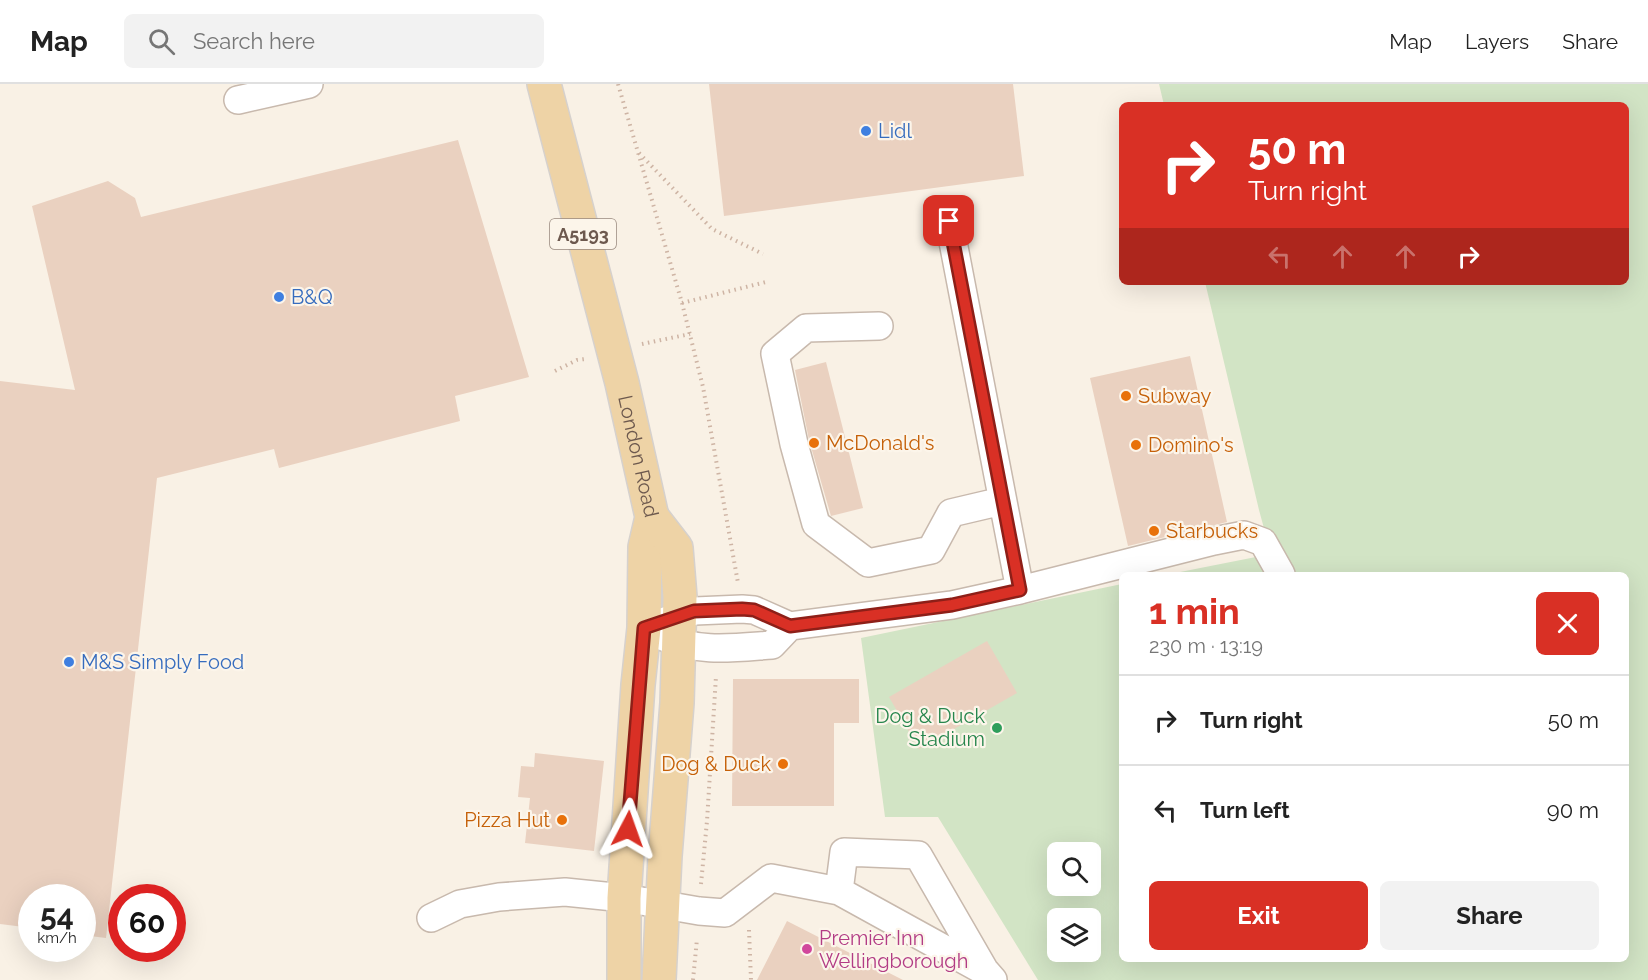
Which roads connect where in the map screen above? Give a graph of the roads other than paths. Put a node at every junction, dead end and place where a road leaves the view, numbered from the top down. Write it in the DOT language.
graph roads {
  1 [pos="309,84"];
  2 [pos="544,84"];
  3 [pos="238,100"];
  4 [pos="949,221"];
  5 [pos="879,326"];
  6 [pos="1002,501"];
  7 [pos="652,517"];
  8 [pos="1280,572"];
  9 [pos="1020,590"];
  10 [pos="790,626"];
  11 [pos="644,628"];
  12 [pos="680,630"];
  13 [pos="839,891"];
  14 [pos="624,898"];
  15 [pos="662,905"];
  16 [pos="431,918"];
  17 [pos="989,976"];
  18 [pos="624,980"];
  19 [pos="659,980"];
  1 -- 3 [label="lane"];
  2 -- 7 [label="main road, London Road / A5193"];
  4 -- 6 [label="lane"];
  5 -- 6 [label="lane"];
  6 -- 9 [label="lane"];
  7 -- 11 [label="main road, London Road / A5193"];
  7 -- 12 [label="main road"];
  8 -- 9 [label="lane"];
  9 -- 10 [label="lane"];
  10 -- 12 [label="lane"];
  10 -- 12 [label="lane"];
  11 -- 12 [label="lane"];
  11 -- 14 [label="main road, London Road / A5193"];
  12 -- 15 [label="main road"];
  13 -- 15 [label="lane"];
  13 -- 17 [label="lane"];
  13 -- 17 [label="lane"];
  14 -- 15 [label="lane"];
  14 -- 16 [label="lane"];
  14 -- 18 [label="main road, London Road / A5193"];
  15 -- 19 [label="main road"];
}
